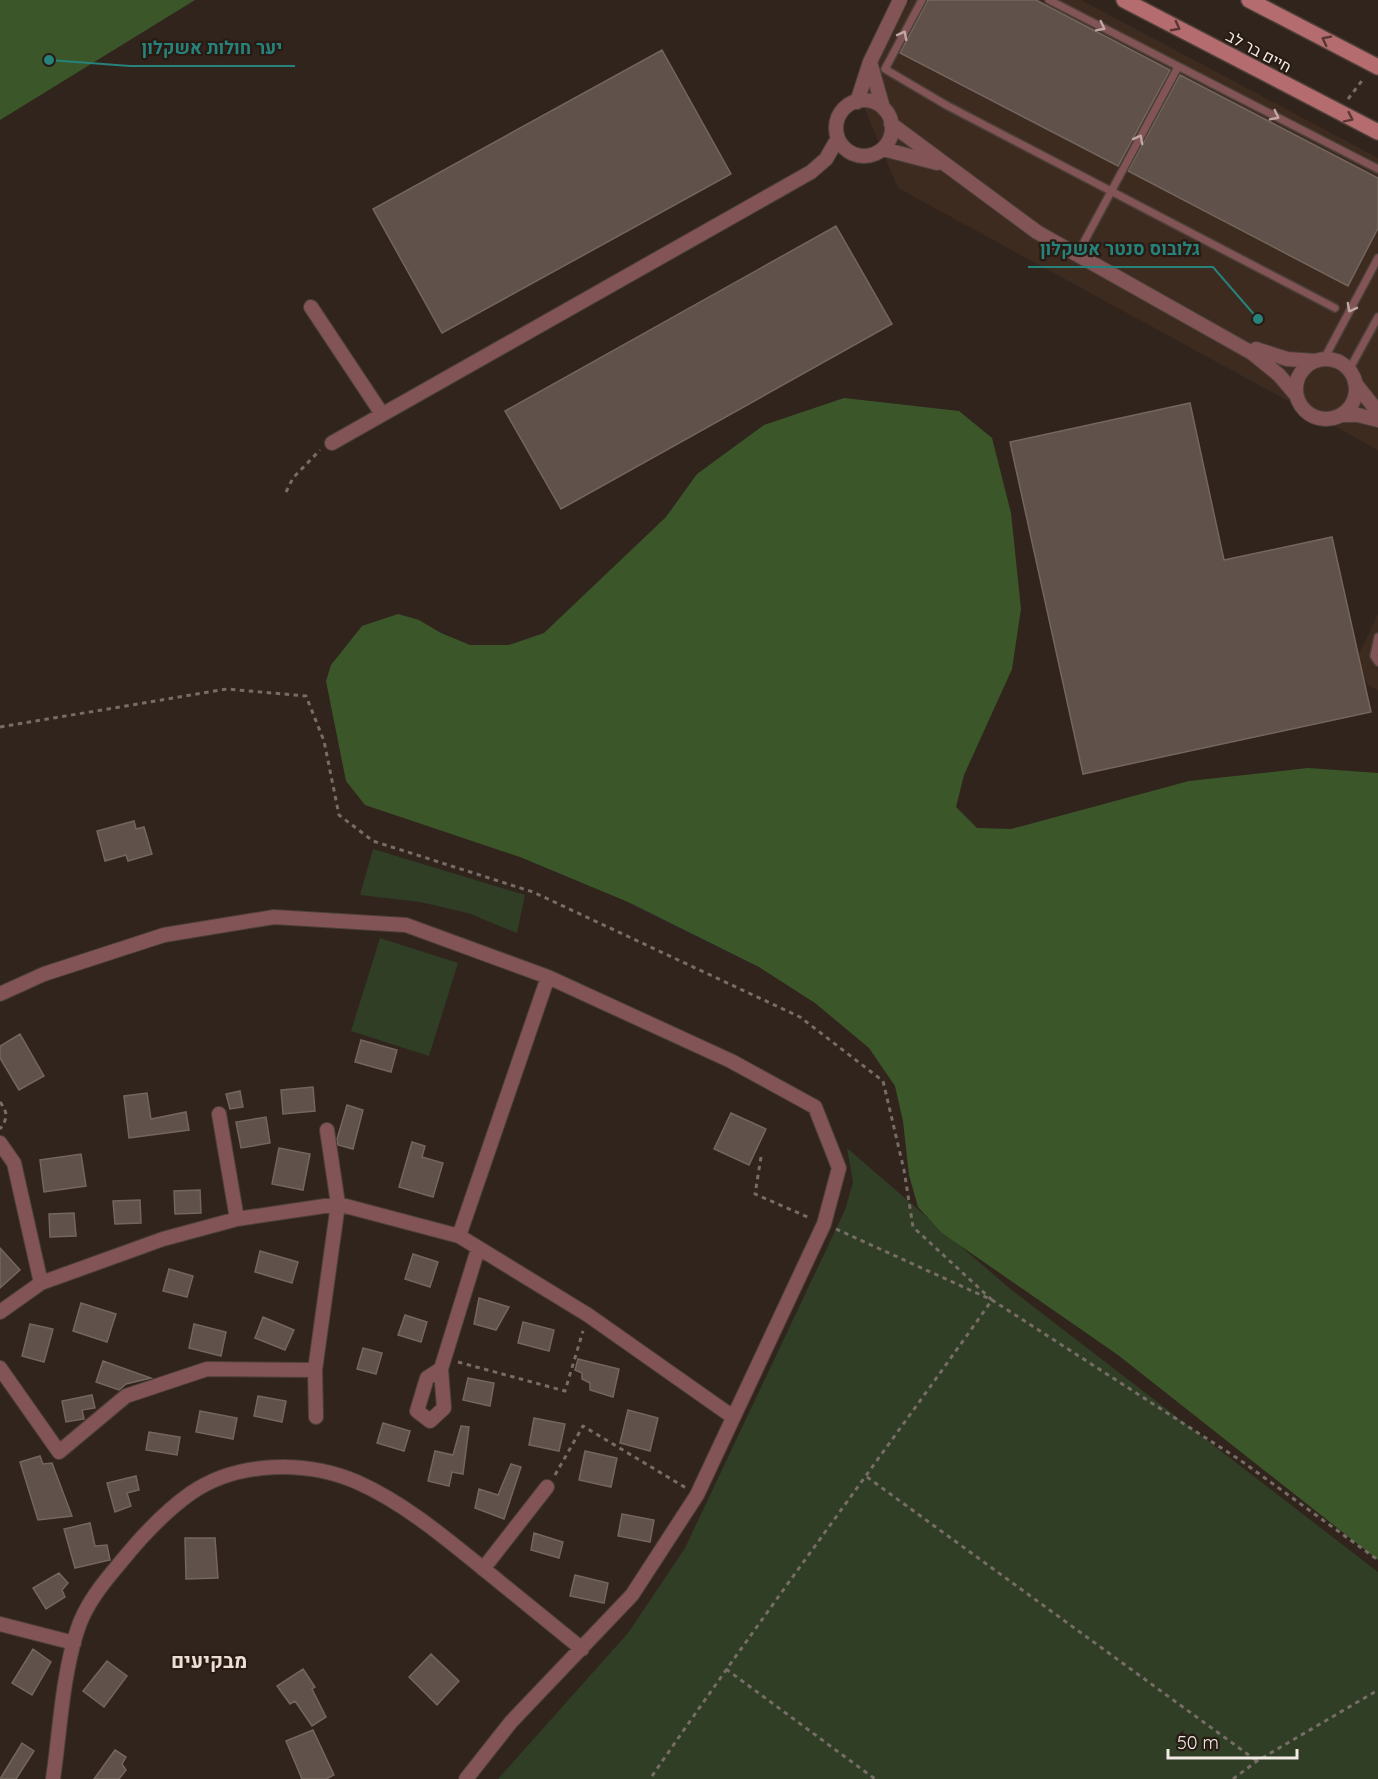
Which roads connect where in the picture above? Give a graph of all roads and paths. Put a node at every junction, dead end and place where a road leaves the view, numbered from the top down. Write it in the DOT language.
graph roads {
  1 [pos="900,0"];
  2 [pos="921,0"];
  3 [pos="1049,0"];
  4 [pos="1124,0"];
  5 [pos="1250,0"];
  6 [pos="870,62"];
  7 [pos="1376,66"];
  8 [pos="1178,67"];
  9 [pos="857,102"];
  10 [pos="883,108"];
  11 [pos="1338,112"];
  12 [pos="891,124"];
  13 [pos="1378,132"];
  14 [pos="838,138"];
  15 [pos="883,149"];
  16 [pos="849,153"];
  17 [pos="826,159"];
  18 [pos="945,165"];
  19 [pos="1378,169"];
  20 [pos="1111,190"];
  21 [pos="1076,256"];
  22 [pos="1378,258"];
  23 [pos="311,307"];
  24 [pos="1335,308"];
  25 [pos="1378,317"];
  26 [pos="1375,332"];
  27 [pos="1227,337"];
  28 [pos="1319,360"];
  29 [pos="1352,376"];
  30 [pos="1296,395"];
  31 [pos="1378,412"];
  32 [pos="382,414"];
  33 [pos="1341,415"];
  34 [pos="1378,420"];
  35 [pos="332,443"];
  36 [pos="286,492"];
  37 [pos="1378,637"];
  38 [pos="1378,662"];
  39 [pos="0,727"];
  40 [pos="548,977"];
  41 [pos="0,994"];
  42 [pos="0,1102"];
  43 [pos="219,1114"];
  44 [pos="0,1130"];
  45 [pos="327,1130"];
  46 [pos="0,1143"];
  47 [pos="761,1157"];
  48 [pos="338,1204"];
  49 [pos="237,1219"];
  50 [pos="824,1224"];
  51 [pos="459,1236"];
  52 [pos="478,1249"];
  53 [pos="41,1283"];
  54 [pos="992,1300"];
  55 [pos="0,1312"];
  56 [pos="588,1315"];
  57 [pos="442,1363"];
  58 [pos="0,1368"];
  59 [pos="315,1370"];
  60 [pos="316,1417"];
  61 [pos="733,1417"];
  62 [pos="867,1477"];
  63 [pos="547,1487"];
  64 [pos="697,1495"];
  65 [pos="1378,1560"];
  66 [pos="483,1569"];
  67 [pos="0,1623"];
  68 [pos="74,1643"];
  69 [pos="582,1649"];
  70 [pos="726,1669"];
  71 [pos="1378,1690"];
  72 [pos="1257,1761"];
  73 [pos="53,1779"];
  74 [pos="466,1779"];
  75 [pos="650,1779"];
  76 [pos="875,1779"];
  77 [pos="1233,1779"];
  1 -- 6 [label="street"];
  20 -- 2 [label="lane, one-way"];
  3 -- 8 [label="lane, one-way"];
  4 -- 11 [label="main road, חיים בר לב, one-way"];
  7 -- 5 [label="main road, one-way"];
  6 -- 9 [label="street"];
  6 -- 10 [label="street"];
  7 -- 11 [label="path"];
  8 -- 19 [label="lane, one-way"];
  20 -- 8 [label="lane, one-way"];
  9 -- 10 [label="street"];
  9 -- 14 [label="street"];
  10 -- 12 [label="street"];
  11 -- 13 [label="main road, חיים בר לב, one-way"];
  12 -- 15 [label="street"];
  12 -- 18 [label="street"];
  14 -- 16 [label="street"];
  14 -- 17 [label="street"];
  15 -- 16 [label="street"];
  15 -- 18 [label="street"];
  16 -- 17 [label="street"];
  17 -- 32 [label="street"];
  18 -- 21 [label="street"];
  20 -- 21 [label="lane"];
  20 -- 24 [label="lane"];
  21 -- 27 [label="street"];
  22 -- 28 [label="lane, one-way"];
  23 -- 32 [label="street"];
  25 -- 26 [label="lane"];
  26 -- 29 [label="lane"];
  27 -- 28 [label="street"];
  27 -- 30 [label="street"];
  28 -- 29 [label="street"];
  28 -- 30 [label="street"];
  29 -- 31 [label="street"];
  29 -- 33 [label="street"];
  30 -- 33 [label="street"];
  32 -- 35 [label="street"];
  33 -- 34 [label="street"];
  35 -- 36 [label="path"];
  37 -- 38 [label="lane"];
  39 -- 54 [label="path"];
  40 -- 41 [label="street"];
  40 -- 50 [label="street"];
  40 -- 51 [label="street"];
  42 -- 44 [label="path"];
  43 -- 49 [label="street"];
  45 -- 48 [label="street"];
  46 -- 53 [label="street"];
  47 -- 50 [label="path"];
  48 -- 49 [label="street"];
  48 -- 51 [label="street"];
  48 -- 59 [label="street"];
  49 -- 53 [label="street"];
  50 -- 54 [label="path"];
  50 -- 61 [label="street"];
  51 -- 52 [label="street"];
  52 -- 56 [label="street"];
  52 -- 57 [label="street"];
  53 -- 55 [label="street"];
  54 -- 62 [label="path"];
  54 -- 65 [label="path"];
  56 -- 57 [label="path"];
  56 -- 61 [label="street"];
  58 -- 59 [label="street"];
  59 -- 60 [label="street"];
  61 -- 64 [label="street"];
  62 -- 70 [label="path"];
  62 -- 72 [label="path"];
  63 -- 64 [label="path"];
  63 -- 66 [label="street"];
  64 -- 69 [label="street"];
  66 -- 68 [label="street"];
  66 -- 69 [label="street"];
  67 -- 68 [label="street"];
  68 -- 73 [label="street"];
  69 -- 74 [label="street"];
  70 -- 75 [label="path"];
  70 -- 76 [label="path"];
  71 -- 72 [label="path"];
  72 -- 77 [label="path"];
}
